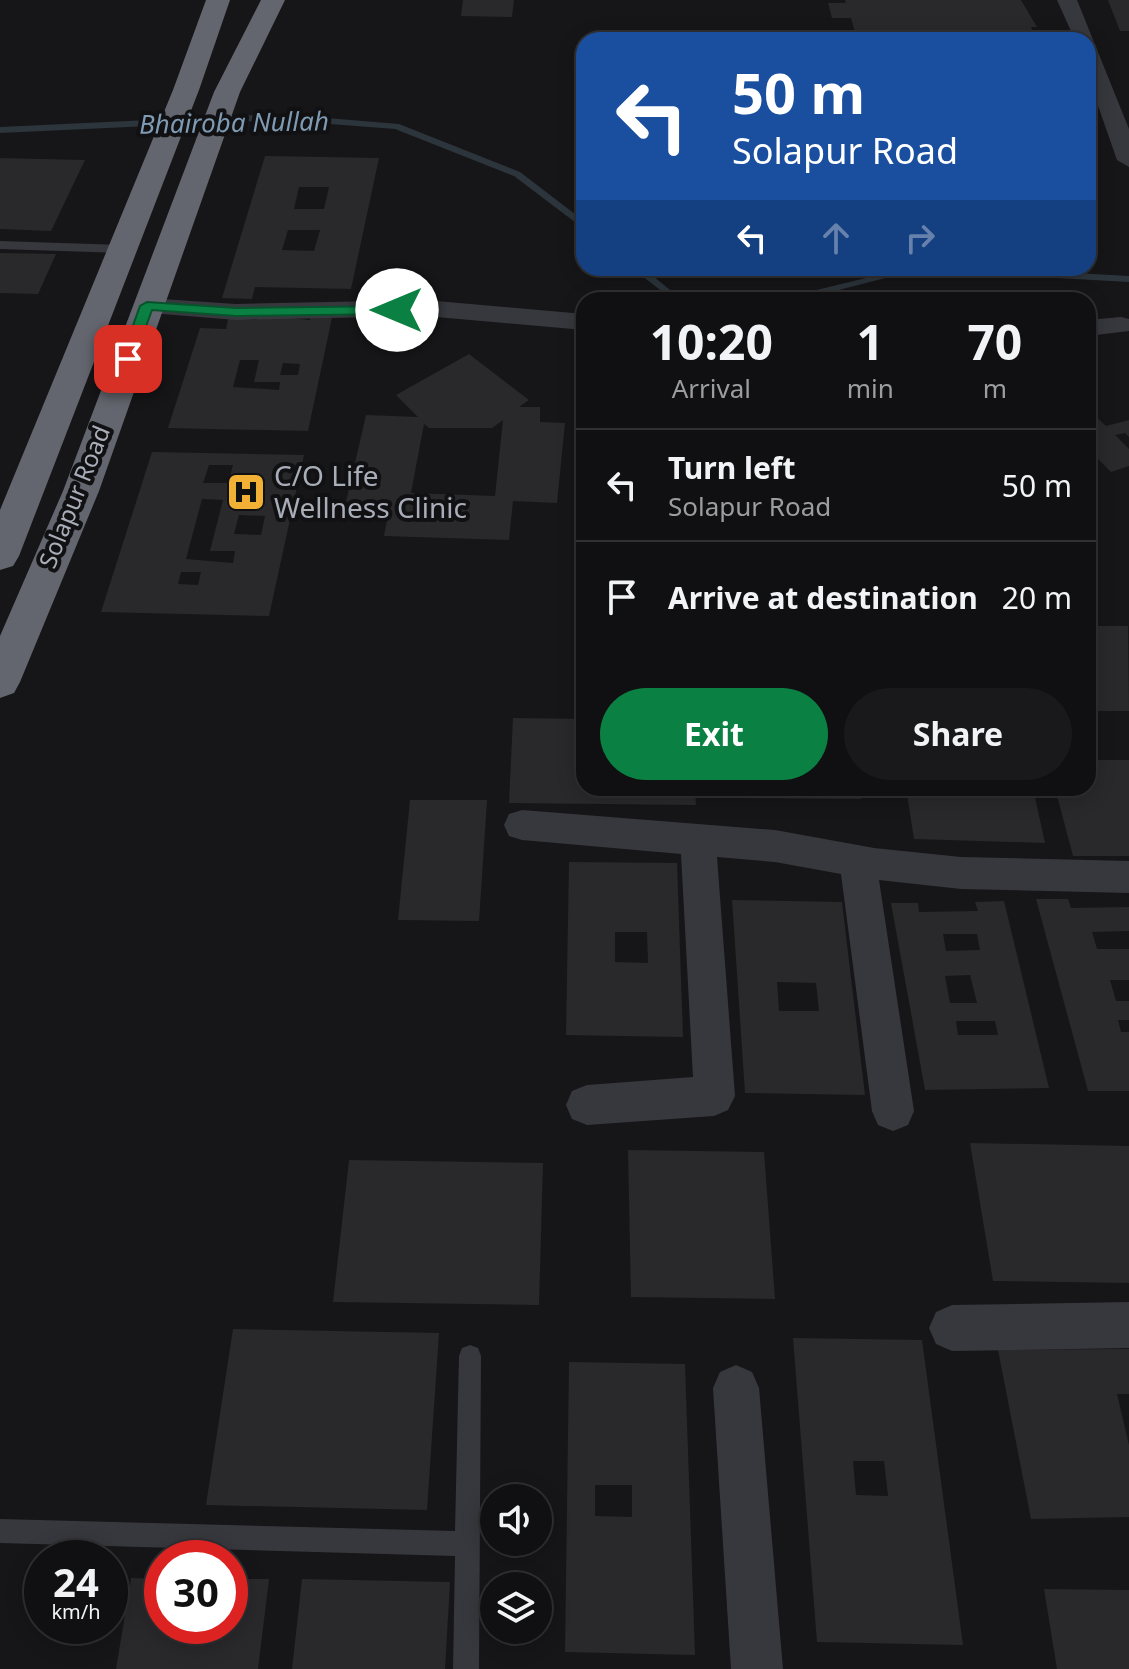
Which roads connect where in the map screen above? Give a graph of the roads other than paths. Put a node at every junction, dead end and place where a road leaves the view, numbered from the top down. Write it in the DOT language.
graph roads {
  1 [pos="218,0"];
  2 [pos="273,0"];
  3 [pos="1067,0"];
  4 [pos="1081,32"];
  5 [pos="1096,69"];
  6 [pos="1129,160"];
  7 [pos="0,245"];
  8 [pos="123,249"];
  9 [pos="147,306"];
  10 [pos="576,321"];
  11 [pos="1121,325"];
  12 [pos="1096,327"];
  13 [pos="0,556"];
  14 [pos="0,682"];
  15 [pos="522,825"];
  16 [pos="698,840"];
  17 [pos="858,861"];
  18 [pos="1129,877"];
  19 [pos="587,1105"];
  20 [pos="893,1111"];
  21 [pos="1129,1325"];
  22 [pos="952,1328"];
  23 [pos="470,1356"];
  24 [pos="736,1388"];
  25 [pos="0,1531"];
  26 [pos="467,1544"];
  27 [pos="466,1669"];
  28 [pos="757,1669"];
  1 -- 8 [label="highway, Solapur Road"];
  2 -- 9 [label="highway, Solapur Road"];
  3 -- 4 [label="street"];
  5 -- 6 [label="street"];
  7 -- 8 [label="lane"];
  8 -- 13 [label="highway, Solapur Road"];
  9 -- 10 [label="street"];
  9 -- 14 [label="highway, Solapur Road"];
  11 -- 12 [label="street"];
  15 -- 16 [label="street"];
  16 -- 17 [label="street"];
  16 -- 19 [label="street"];
  17 -- 18 [label="street"];
  17 -- 20 [label="street"];
  21 -- 22 [label="street"];
  23 -- 26 [label="lane"];
  24 -- 28 [label="street"];
  25 -- 26 [label="lane"];
  26 -- 27 [label="lane"];
}
